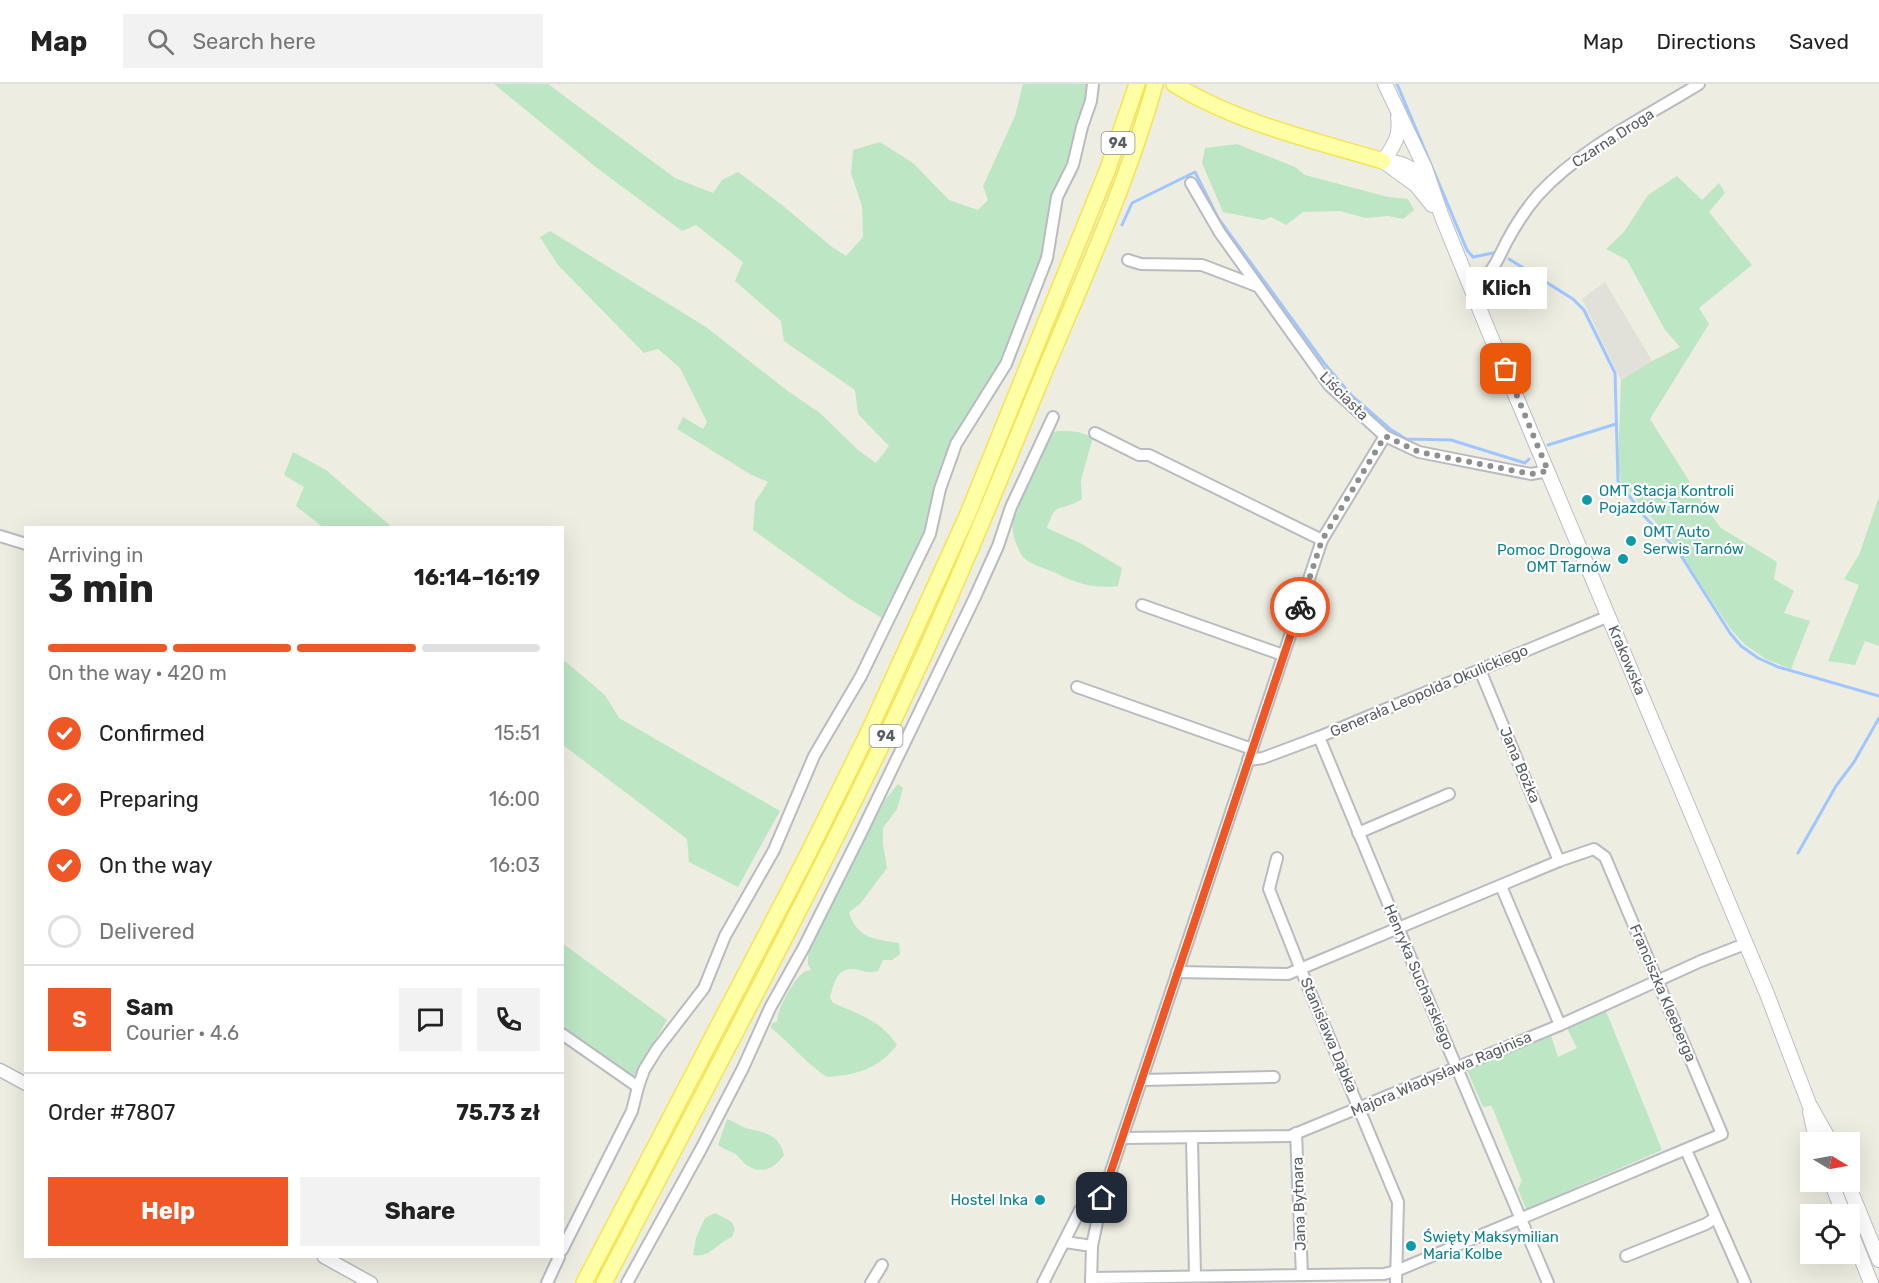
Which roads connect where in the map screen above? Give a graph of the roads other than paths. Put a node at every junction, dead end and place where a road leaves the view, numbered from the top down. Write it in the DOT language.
graph roads {
  1 [pos="1093,84"];
  2 [pos="1137,84"];
  3 [pos="1155,84"];
  4 [pos="1174,84"];
  5 [pos="1385,84"];
  6 [pos="1699,84"];
  7 [pos="1398,112"];
  8 [pos="1406,126"];
  9 [pos="1383,160"];
  10 [pos="1191,183"];
  11 [pos="1430,187"];
  12 [pos="1442,217"];
  13 [pos="1128,260"];
  14 [pos="1470,285"];
  15 [pos="1257,286"];
  16 [pos="1053,417"];
  17 [pos="1095,433"];
  18 [pos="1385,436"];
  19 [pos="1548,471"];
  20 [pos="0,536"];
  21 [pos="1322,540"];
  22 [pos="24,543"];
  23 [pos="1142,605"];
  24 [pos="1609,616"];
  25 [pos="1283,655"];
  26 [pos="1480,670"];
  27 [pos="1077,687"];
  28 [pos="1319,737"];
  29 [pos="1250,755"];
  30 [pos="1449,794"];
  31 [pos="1358,833"];
  32 [pos="1277,858"];
  33 [pos="1559,861"];
  34 [pos="1501,886"];
  35 [pos="1399,928"];
  36 [pos="1745,944"];
  37 [pos="1301,970"];
  38 [pos="1177,972"];
  39 [pos="1659,982"];
  40 [pos="1560,1025"];
  41 [pos="564,1035"];
  42 [pos="1457,1066"];
  43 [pos="0,1070"];
  44 [pos="1274,1077"];
  45 [pos="1143,1080"];
  46 [pos="24,1083"];
  47 [pos="638,1087"];
  48 [pos="1809,1104"];
  49 [pos="1360,1108"];
  50 [pos="1814,1132"];
  51 [pos="1825,1132"];
  52 [pos="1296,1133"];
  53 [pos="1123,1138"];
  54 [pos="1192,1139"];
  55 [pos="1686,1150"];
  56 [pos="1851,1192"];
  57 [pos="1099,1211"];
  58 [pos="1521,1218"];
  59 [pos="1715,1218"];
  60 [pos="1065,1242"];
  61 [pos="564,1246"];
  62 [pos="1092,1246"];
  63 [pos="1860,1255"];
  64 [pos="1626,1256"];
  65 [pos="326,1258"];
  66 [pos="559,1258"];
  67 [pos="1879,1260"];
  68 [pos="882,1265"];
  69 [pos="1396,1271"];
  70 [pos="1302,1275"];
  71 [pos="1195,1276"];
  72 [pos="1091,1281"];
  73 [pos="371,1283"];
  74 [pos="547,1283"];
  75 [pos="584,1283"];
  76 [pos="604,1283"];
  77 [pos="627,1283"];
  78 [pos="871,1283"];
  79 [pos="1043,1283"];
  80 [pos="1396,1283"];
  81 [pos="1548,1283"];
  82 [pos="1745,1283"];
  83 [pos="1871,1283"];
  1 -- 47 [label="street"];
  2 -- 75 [label="main road, 94"];
  3 -- 76 [label="main road, 94"];
  4 -- 9 [label="main road"];
  5 -- 7 [label="main road, Krakowska"];
  6 -- 14 [label="street, Czarna Droga"];
  7 -- 8 [label="main road, Krakowska"];
  7 -- 9 [label="main road, Krakowska"];
  8 -- 9 [label="main road"];
  8 -- 11 [label="main road, Krakowska"];
  9 -- 11 [label="main road, Krakowska"];
  9 -- 12 [label="main road, Krakowska"];
  10 -- 15 [label="street, Liściasta"];
  11 -- 12 [label="main road, Krakowska"];
  12 -- 14 [label="main road, Krakowska"];
  13 -- 15 [label="street"];
  14 -- 19 [label="main road, Krakowska"];
  15 -- 18 [label="street, Liściasta"];
  16 -- 77 [label="street"];
  17 -- 21 [label="street"];
  18 -- 19 [label="street, Liściasta"];
  18 -- 21 [label="street"];
  19 -- 24 [label="main road, Krakowska"];
  20 -- 22 [label="street"];
  21 -- 25 [label="street"];
  23 -- 25 [label="street"];
  24 -- 26 [label="street, Generała Leopolda Okulickiego"];
  24 -- 36 [label="main road, Krakowska"];
  25 -- 29 [label="street"];
  26 -- 28 [label="street, Generała Leopolda Okulickiego"];
  26 -- 33 [label="street, Jana Bożka"];
  27 -- 29 [label="street"];
  28 -- 29 [label="street, Generała Leopolda Okulickiego"];
  28 -- 31 [label="street, Henryka Sucharskiego"];
  29 -- 38 [label="street"];
  30 -- 31 [label="street"];
  31 -- 35 [label="street, Henryka Sucharskiego"];
  32 -- 37 [label="street, Stanisława Dąbka"];
  33 -- 34 [label="street, Franciszka Kleeberga"];
  33 -- 39 [label="street, Franciszka Kleeberga"];
  34 -- 35 [label="street, Franciszka Kleeberga"];
  34 -- 40 [label="street"];
  35 -- 37 [label="street, Franciszka Kleeberga"];
  35 -- 42 [label="street, Henryka Sucharskiego"];
  36 -- 39 [label="street, Majora Władysława Raginisa"];
  36 -- 48 [label="main road, Krakowska"];
  37 -- 38 [label="street, Franciszka Kleeberga"];
  37 -- 49 [label="street, Stanisława Dąbka"];
  38 -- 45 [label="street"];
  39 -- 40 [label="street, Majora Władysława Raginisa"];
  39 -- 55 [label="street, Franciszka Kleeberga"];
  40 -- 42 [label="street, Majora Władysława Raginisa"];
  41 -- 47 [label="street"];
  42 -- 49 [label="street, Majora Władysława Raginisa"];
  42 -- 58 [label="street, Henryka Sucharskiego"];
  43 -- 46 [label="street"];
  44 -- 45 [label="street"];
  45 -- 53 [label="street"];
  47 -- 61 [label="street"];
  48 -- 50 [label="main road, Krakowska"];
  48 -- 51 [label="main road, Krakowska"];
  49 -- 52 [label="street, Majora Władysława Raginisa"];
  49 -- 69 [label="street, Stanisława Dąbka"];
  52 -- 54 [label="street, Majora Władysława Raginisa"];
  52 -- 70 [label="street, Jana Bytnara"];
  53 -- 54 [label="street, Majora Władysława Raginisa"];
  53 -- 57 [label="street"];
  54 -- 71 [label="street"];
  55 -- 58 [label="street, Franciszka Kleeberga"];
  55 -- 59 [label="street"];
  56 -- 67 [label="main road"];
  57 -- 60 [label="street"];
  57 -- 62 [label="street"];
  58 -- 69 [label="street, Franciszka Kleeberga"];
  58 -- 81 [label="street, Henryka Sucharskiego"];
  59 -- 64 [label="street"];
  59 -- 82 [label="street"];
  60 -- 62 [label="street"];
  60 -- 79 [label="street"];
  62 -- 72 [label="street"];
  63 -- 83 [label="main road"];
  65 -- 73 [label="street"];
  66 -- 74 [label="street"];
  68 -- 78 [label="street"];
  69 -- 70 [label="street, Franciszka Kleeberga"];
  69 -- 80 [label="street, Stanisława Dąbka"];
  70 -- 71 [label="street, Franciszka Kleeberga"];
  71 -- 72 [label="street, Franciszka Kleeberga"];
}
